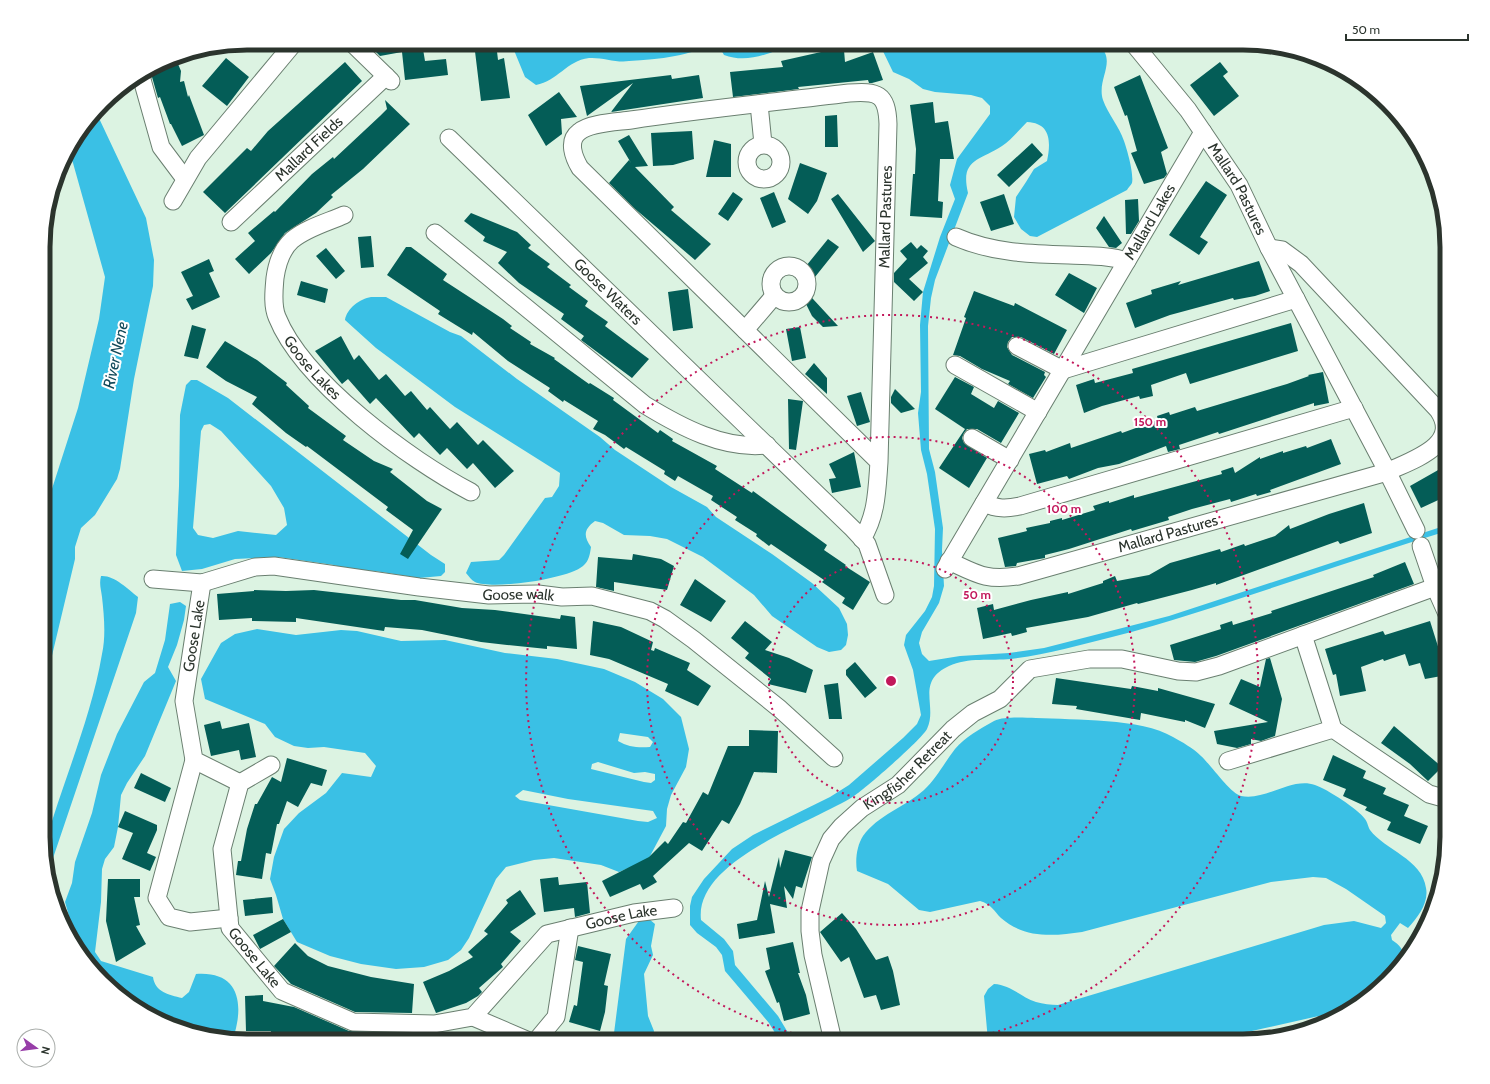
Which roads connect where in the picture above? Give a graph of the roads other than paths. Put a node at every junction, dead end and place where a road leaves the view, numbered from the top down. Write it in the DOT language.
graph roads {
  1 [pos="288,50"];
  2 [pos="359,50"];
  3 [pos="1139,50"];
  4 [pos="142,80"];
  5 [pos="759,104"];
  6 [pos="1203,132"];
  7 [pos="449,138"];
  8 [pos="764,144"];
  9 [pos="185,179"];
  10 [pos="173,201"];
  11 [pos="344,215"];
  12 [pos="231,222"];
  13 [pos="435,233"];
  14 [pos="956,237"];
  15 [pos="1269,248"];
  16 [pos="1127,261"];
  17 [pos="774,296"];
  18 [pos="1296,299"];
  19 [pos="745,330"];
  20 [pos="1017,346"];
  21 [pos="955,365"];
  22 [pos="1063,370"];
  23 [pos="1354,408"];
  24 [pos="1038,412"];
  25 [pos="1440,413"];
  26 [pos="972,438"];
  27 [pos="1440,441"];
  28 [pos="767,445"];
  29 [pos="1010,460"];
  30 [pos="879,462"];
  31 [pos="1387,472"];
  32 [pos="471,492"];
  33 [pos="984,503"];
  34 [pos="1416,530"];
  35 [pos="862,539"];
  36 [pos="1421,546"];
  37 [pos="153,579"];
  38 [pos="202,583"];
  39 [pos="1435,586"];
  40 [pos="885,595"];
  41 [pos="1440,598"];
  42 [pos="1303,635"];
  43 [pos="1333,729"];
  44 [pos="834,758"];
  45 [pos="194,760"];
  46 [pos="1228,761"];
  47 [pos="271,765"];
  48 [pos="240,783"];
  49 [pos="1440,797"];
  50 [pos="674,908"];
  51 [pos="229,918"];
  52 [pos="570,928"];
  53 [pos="472,1017"];
  54 [pos="512,1034"];
  55 [pos="542,1034"];
  56 [pos="831,1034"];
  1 -- 9 [label="street"];
  2 -- 12 [label="street, Mallard Fields"];
  3 -- 6 [label="street"];
  4 -- 9 [label="street"];
  5 -- 8 [label="street"];
  5 -- 19 [label="street, Mallard Pastures"];
  5 -- 30 [label="street, Mallard Pastures"];
  6 -- 15 [label="street, Mallard Pastures"];
  6 -- 16 [label="street, Mallard Lakes"];
  7 -- 28 [label="street, Goose Waters"];
  9 -- 10 [label="street"];
  11 -- 32 [label="street, Goose Lakes"];
  13 -- 28 [label="street"];
  14 -- 16 [label="street, Mallard Lakes"];
  15 -- 18 [label="street, Mallard Pastures"];
  15 -- 25 [label="street, Mallard Pastures"];
  16 -- 22 [label="street, Mallard Pastures"];
  17 -- 19 [label="street"];
  18 -- 22 [label="street"];
  18 -- 23 [label="street, Mallard Pastures"];
  19 -- 30 [label="street, Mallard Pastures"];
  20 -- 22 [label="street"];
  21 -- 24 [label="street"];
  22 -- 24 [label="street, Mallard Pastures"];
  23 -- 31 [label="street, Mallard Pastures"];
  23 -- 33 [label="street"];
  24 -- 29 [label="street, Mallard Pastures"];
  26 -- 29 [label="street"];
  27 -- 31 [label="street, Mallard Pastures"];
  28 -- 35 [label="street, Goose Waters"];
  29 -- 33 [label="street, Mallard Pastures"];
  30 -- 35 [label="street, Mallard Pastures"];
  31 -- 33 [label="street, Mallard Pastures"];
  31 -- 34 [label="street, Mallard Pastures"];
  35 -- 40 [label="street, Goose Waters"];
  36 -- 39 [label="street"];
  37 -- 38 [label="street, Goose walk"];
  38 -- 44 [label="street, Goose walk"];
  38 -- 45 [label="street, Goose Lake"];
  39 -- 41 [label="street"];
  39 -- 42 [label="street, Kingfisher Retreat"];
  42 -- 43 [label="street"];
  42 -- 56 [label="street, Kingfisher Retreat"];
  43 -- 46 [label="street"];
  43 -- 49 [label="street"];
  45 -- 48 [label="street"];
  45 -- 51 [label="street, Goose Lake"];
  47 -- 48 [label="street"];
  48 -- 51 [label="street, Goose Lake"];
  50 -- 52 [label="street, Goose Lake"];
  51 -- 53 [label="street, Goose Lake"];
  52 -- 53 [label="street, Goose Lake"];
  52 -- 55 [label="street, Goose Lake"];
  53 -- 54 [label="street"];
}
